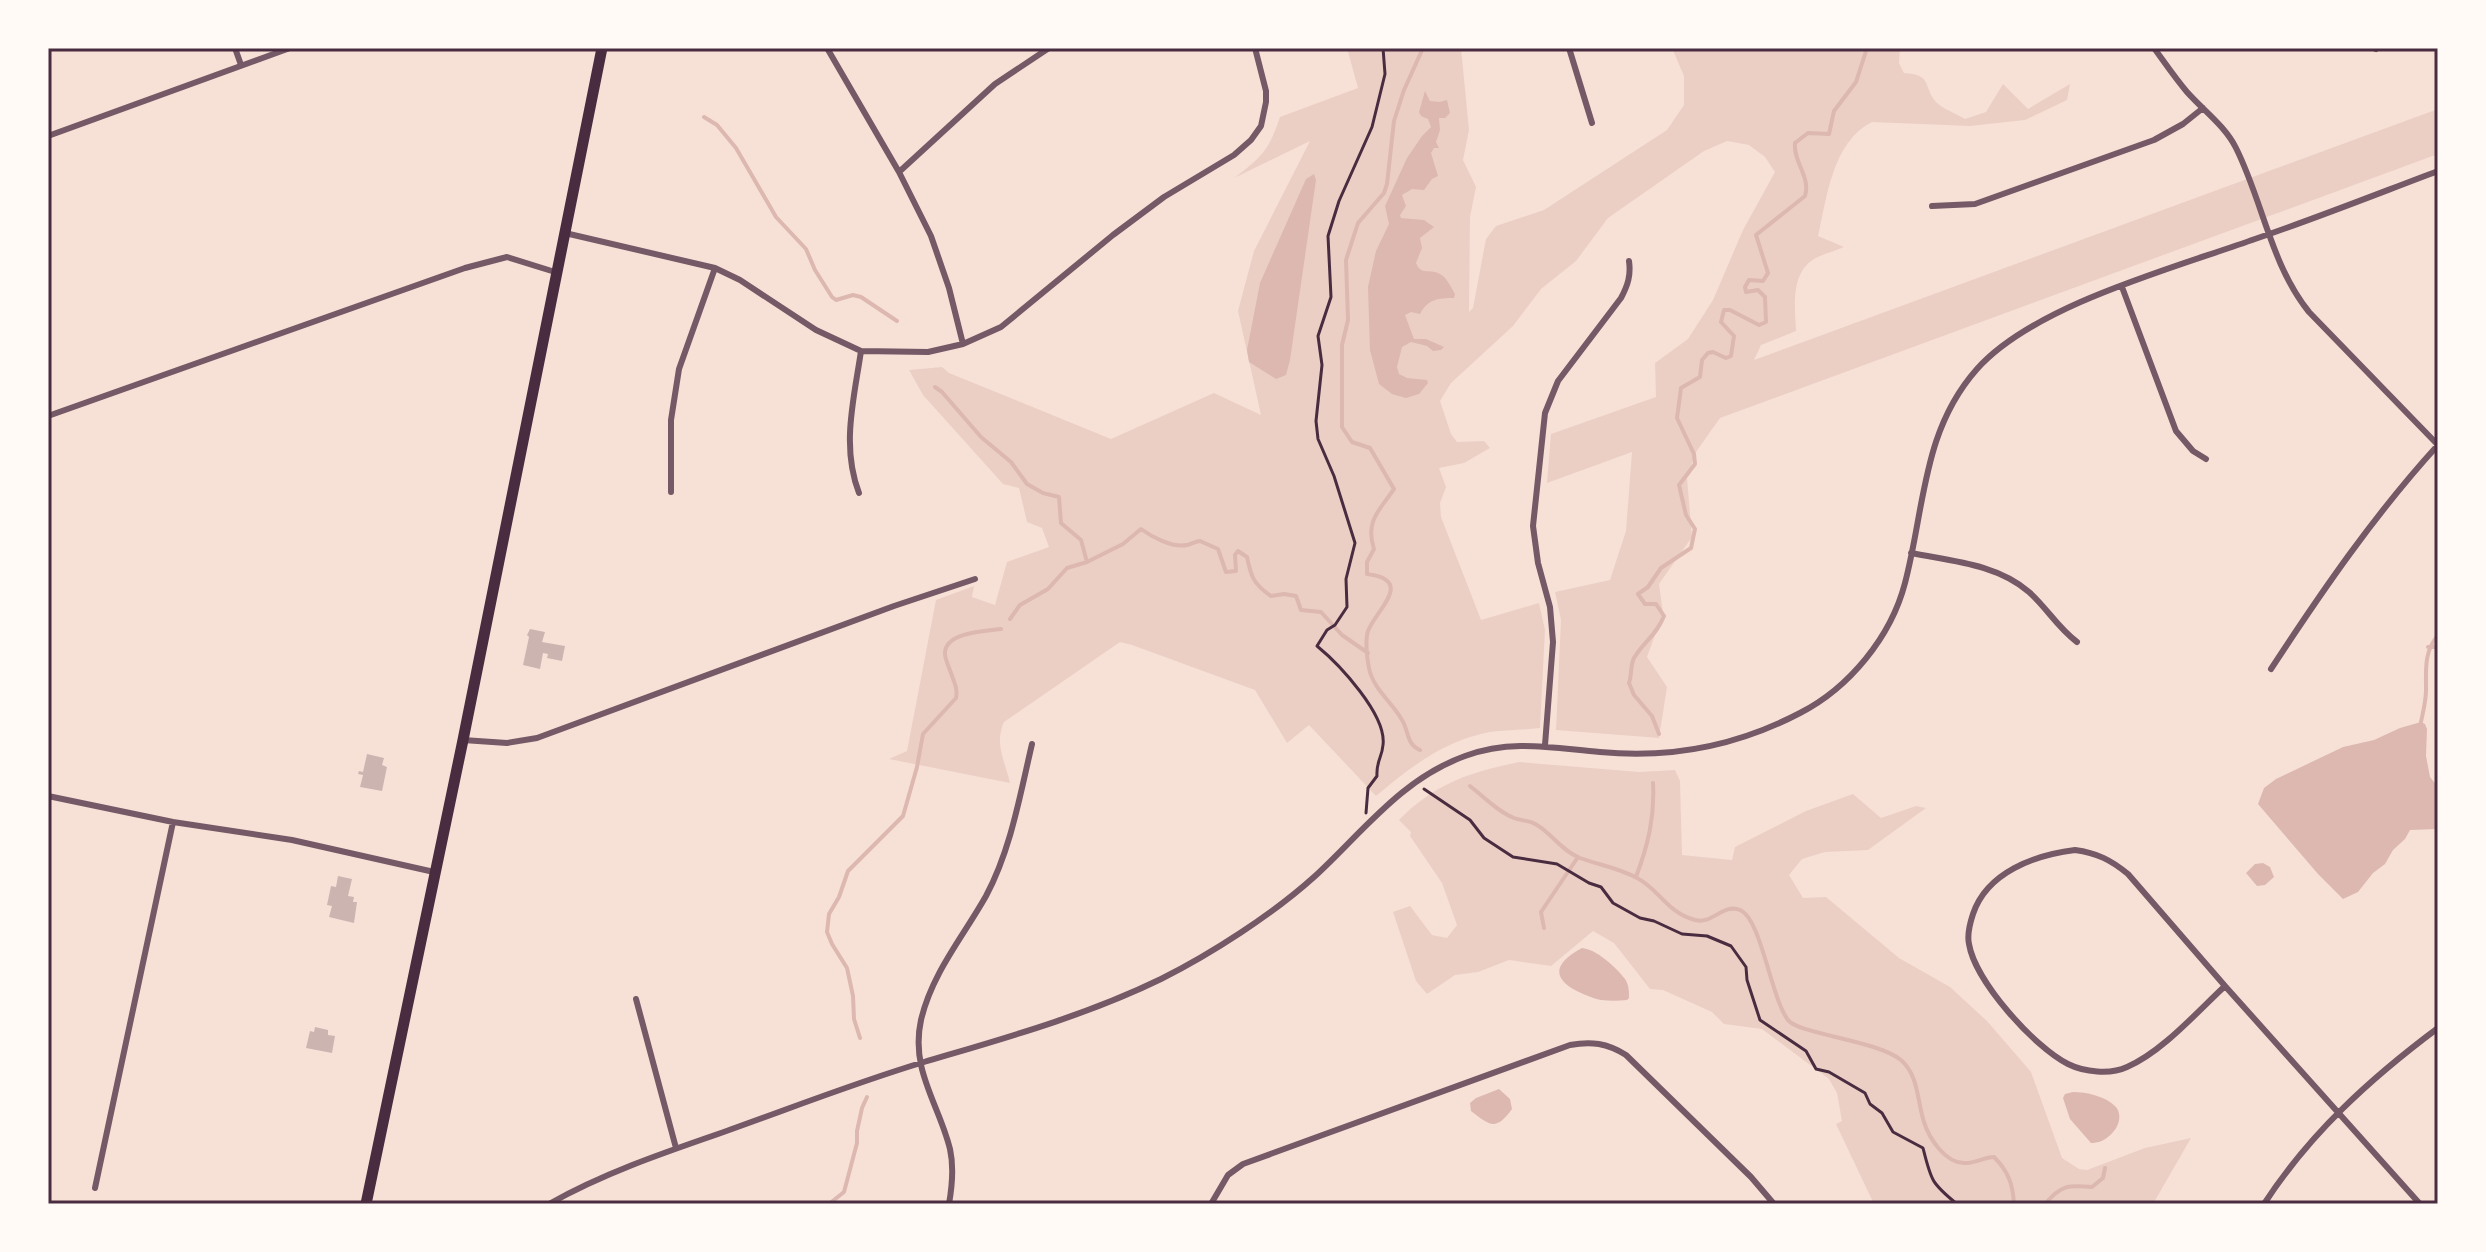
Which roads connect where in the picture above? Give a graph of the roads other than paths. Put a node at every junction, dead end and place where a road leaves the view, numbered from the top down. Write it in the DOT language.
graph roads {
  1 [pos="235,48"];
  2 [pos="290,48"];
  3 [pos="602,48"];
  4 [pos="827,48"];
  5 [pos="1049,48"];
  6 [pos="1255,48"];
  7 [pos="1569,48"];
  8 [pos="2154,48"];
  9 [pos="241,65"];
  10 [pos="2203,108"];
  11 [pos="1592,123"];
  12 [pos="48,136"];
  13 [pos="2438,171"];
  14 [pos="899,172"];
  15 [pos="1932,206"];
  16 [pos="564,232"];
  17 [pos="2270,234"];
  18 [pos="1629,261"];
  19 [pos="715,268"];
  20 [pos="555,272"];
  21 [pos="2122,287"];
  22 [pos="963,344"];
  23 [pos="861,351"];
  24 [pos="48,416"];
  25 [pos="2438,445"];
  26 [pos="2206,459"];
  27 [pos="671,492"];
  28 [pos="859,493"];
  29 [pos="1911,553"];
  30 [pos="975,579"];
  31 [pos="2077,642"];
  32 [pos="2271,669"];
  33 [pos="463,740"];
  34 [pos="1032,744"];
  35 [pos="1545,745"];
  36 [pos="48,796"];
  37 [pos="173,822"];
  38 [pos="434,872"];
  39 [pos="2225,986"];
  40 [pos="636,999"];
  41 [pos="2438,1028"];
  42 [pos="919,1064"];
  43 [pos="2338,1111"];
  44 [pos="676,1148"];
  45 [pos="95,1188"];
  46 [pos="366,1204"];
  47 [pos="549,1204"];
  48 [pos="949,1204"];
  49 [pos="1211,1204"];
  50 [pos="1774,1204"];
  51 [pos="2264,1204"];
  52 [pos="2420,1204"];
  1 -- 9 [label="street"];
  2 -- 9 [label="street"];
  3 -- 16 [label="highway"];
  4 -- 14 [label="street"];
  5 -- 14 [label="street"];
  6 -- 22 [label="street"];
  7 -- 11 [label="street"];
  8 -- 10 [label="street"];
  9 -- 12 [label="street"];
  10 -- 15 [label="street"];
  10 -- 17 [label="street"];
  13 -- 17 [label="street"];
  14 -- 22 [label="street"];
  16 -- 19 [label="street"];
  16 -- 20 [label="highway"];
  17 -- 21 [label="street"];
  17 -- 25 [label="street"];
  18 -- 35 [label="street"];
  19 -- 23 [label="street"];
  19 -- 27 [label="street"];
  20 -- 24 [label="street"];
  20 -- 33 [label="highway"];
  21 -- 26 [label="street"];
  21 -- 29 [label="street"];
  22 -- 23 [label="street"];
  23 -- 28 [label="street"];
  25 -- 32 [label="street"];
  29 -- 31 [label="street"];
  29 -- 35 [label="street"];
  30 -- 33 [label="street"];
  33 -- 38 [label="highway"];
  34 -- 42 [label="street"];
  35 -- 42 [label="street"];
  36 -- 37 [label="street"];
  37 -- 38 [label="street"];
  37 -- 45 [label="street"];
  38 -- 46 [label="highway"];
  39 -- 39 [label="street"];
  39 -- 43 [label="street"];
  40 -- 44 [label="street"];
  41 -- 43 [label="street"];
  42 -- 44 [label="street"];
  42 -- 48 [label="street"];
  43 -- 51 [label="street"];
  43 -- 52 [label="street"];
  44 -- 47 [label="street"];
  49 -- 50 [label="street"];
}
